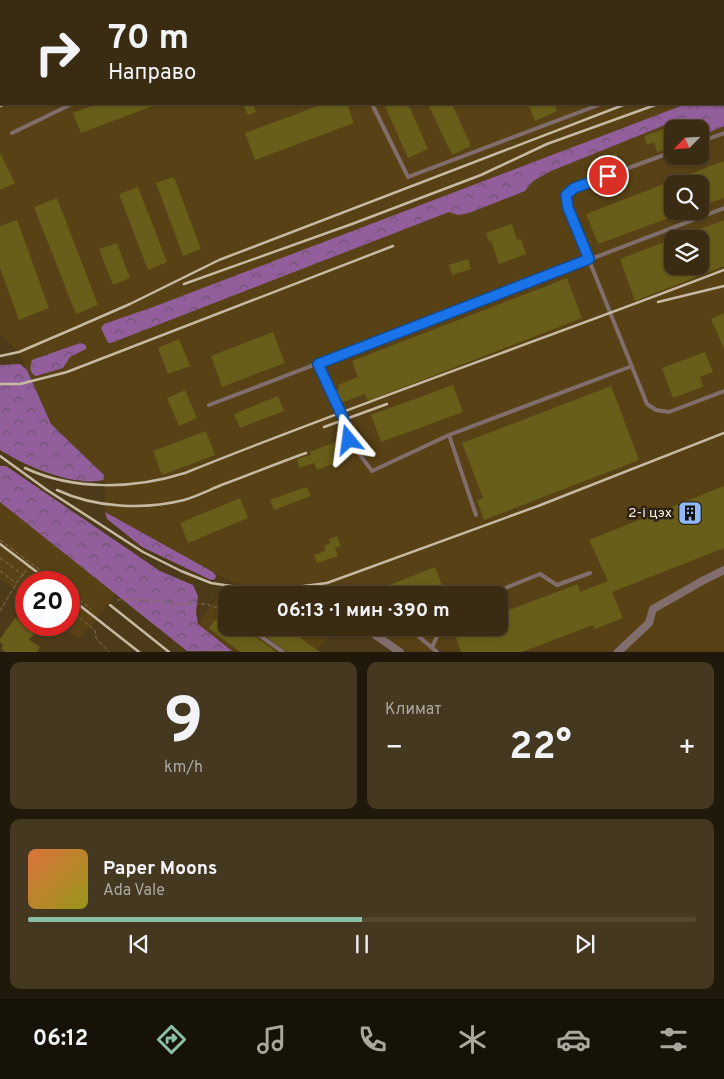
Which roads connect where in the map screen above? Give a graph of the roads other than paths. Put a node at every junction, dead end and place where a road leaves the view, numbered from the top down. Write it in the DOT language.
graph roads {
  1 [pos="70,105"];
  2 [pos="372,105"];
  3 [pos="598,105"];
  4 [pos="12,133"];
  5 [pos="724,133"];
  6 [pos="709,139"];
  7 [pos="664,155"];
  8 [pos="724,208"];
  9 [pos="589,259"];
  10 [pos="318,364"];
  11 [pos="632,366"];
  12 [pos="724,392"];
  13 [pos="209,406"];
  14 [pos="449,435"];
  15 [pos="476,515"];
  16 [pos="724,570"];
  17 [pos="590,573"];
  18 [pos="508,587"];
  19 [pos="260,636"];
  20 [pos="377,636"];
  21 [pos="419,636"];
  22 [pos="437,636"];
  23 [pos="432,647"];
  24 [pos="283,652"];
  25 [pos="400,652"];
  26 [pos="437,652"];
  27 [pos="618,652"];
  1 -- 4 [label="lane"];
  2 -- 3 [label="lane"];
  5 -- 6 [label="lane"];
  7 -- 9 [label="lane"];
  8 -- 9 [label="lane"];
  9 -- 10 [label="lane"];
  9 -- 11 [label="lane"];
  10 -- 13 [label="lane"];
  10 -- 14 [label="lane"];
  11 -- 12 [label="lane"];
  11 -- 14 [label="lane"];
  14 -- 15 [label="lane"];
  16 -- 27 [label="street"];
  17 -- 18 [label="lane"];
  19 -- 24 [label="lane"];
  20 -- 25 [label="street"];
  21 -- 23 [label="lane"];
  22 -- 23 [label="lane"];
  23 -- 26 [label="lane"];
}
